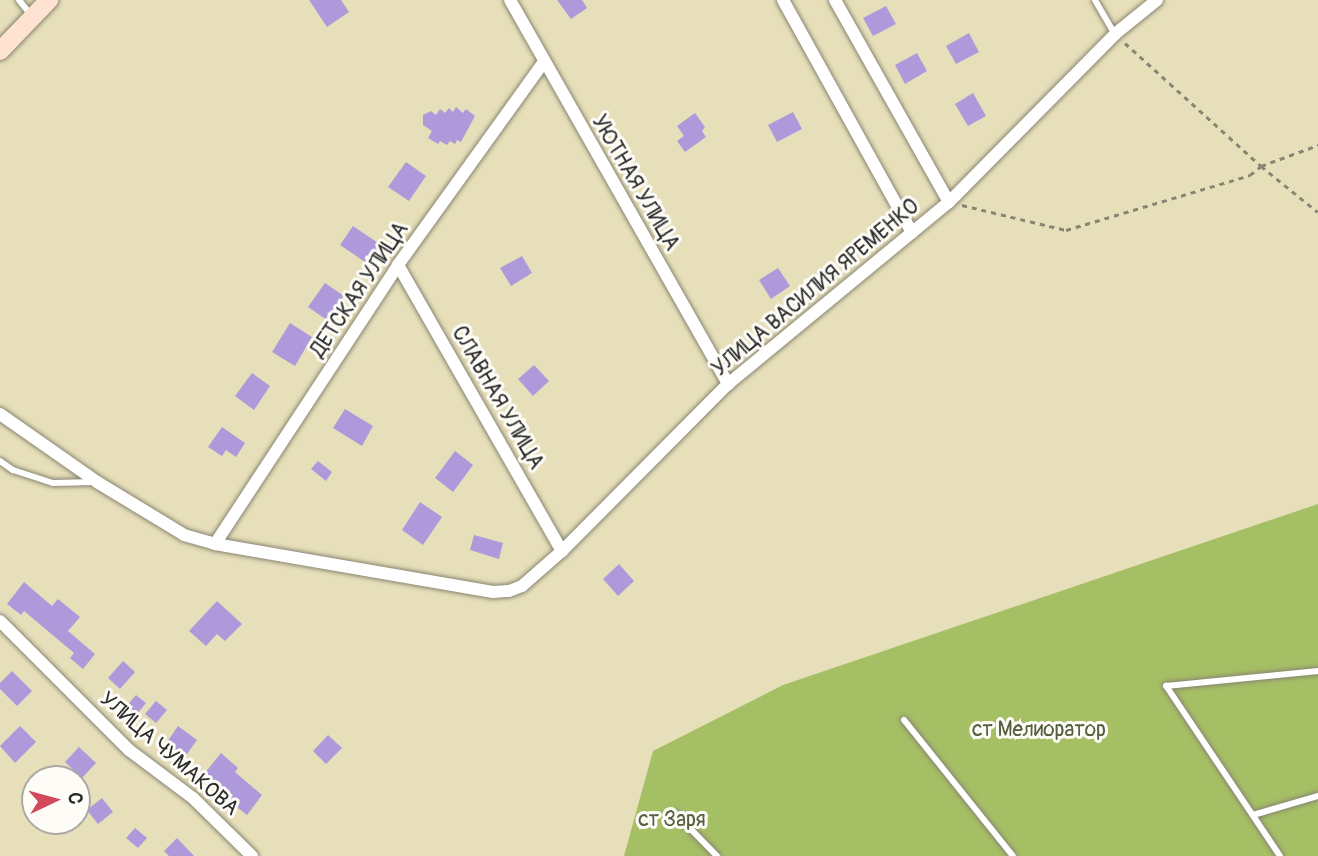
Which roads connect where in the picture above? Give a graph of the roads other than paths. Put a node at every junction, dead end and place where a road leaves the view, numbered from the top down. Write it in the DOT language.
graph roads {
  1 [pos="19,0"];
  2 [pos="49,0"];
  3 [pos="510,0"];
  4 [pos="783,0"];
  5 [pos="835,0"];
  6 [pos="1096,0"];
  7 [pos="1157,0"];
  8 [pos="32,16"];
  9 [pos="1115,34"];
  10 [pos="0,51"];
  11 [pos="544,62"];
  12 [pos="949,202"];
  13 [pos="912,233"];
  14 [pos="398,265"];
  15 [pos="728,384"];
  16 [pos="0,414"];
  17 [pos="0,461"];
  18 [pos="97,482"];
  19 [pos="215,544"];
  20 [pos="562,551"];
  21 [pos="0,621"];
  22 [pos="1318,671"];
  23 [pos="904,720"];
  24 [pos="1318,796"];
  25 [pos="676,814"];
  26 [pos="1253,815"];
  27 [pos="252,856"];
  28 [pos="717,856"];
  29 [pos="1013,856"];
  30 [pos="1280,856"];
  1 -- 8 [label="lane"];
  2 -- 8 [label="main road"];
  3 -- 11 [label="street, УЮТНАЯ УЛИЦА"];
  4 -- 13 [label="street"];
  5 -- 12 [label="street"];
  6 -- 9 [label="lane"];
  7 -- 9 [label="street, УЛИЦА ВАСИЛИЯ ЯРЕМЕНКО"];
  8 -- 10 [label="main road"];
  9 -- 12 [label="street, УЛИЦА ВАСИЛИЯ ЯРЕМЕНКО"];
  11 -- 14 [label="street, ДЕТСКАЯ УЛИЦА"];
  11 -- 15 [label="street, УЮТНАЯ УЛИЦА"];
  12 -- 13 [label="street, УЛИЦА ВАСИЛИЯ ЯРЕМЕНКО"];
  13 -- 15 [label="street, УЛИЦА ВАСИЛИЯ ЯРЕМЕНКО"];
  14 -- 19 [label="street, ДЕТСКАЯ УЛИЦА"];
  14 -- 20 [label="street, СЛАВНАЯ УЛИЦА"];
  15 -- 20 [label="street, УЛИЦА ВАСИЛИЯ ЯРЕМЕНКО"];
  16 -- 18 [label="street"];
  17 -- 18 [label="lane"];
  18 -- 19 [label="street"];
  19 -- 20 [label="street, УЛИЦА ВАСИЛИЯ ЯРЕМЕНКО"];
  21 -- 27 [label="street, УЛИЦА ЧУМАКОВА"];
  22 -- 26 [label="lane"];
  23 -- 29 [label="lane"];
  24 -- 26 [label="lane"];
  25 -- 28 [label="lane"];
  26 -- 30 [label="lane"];
}
